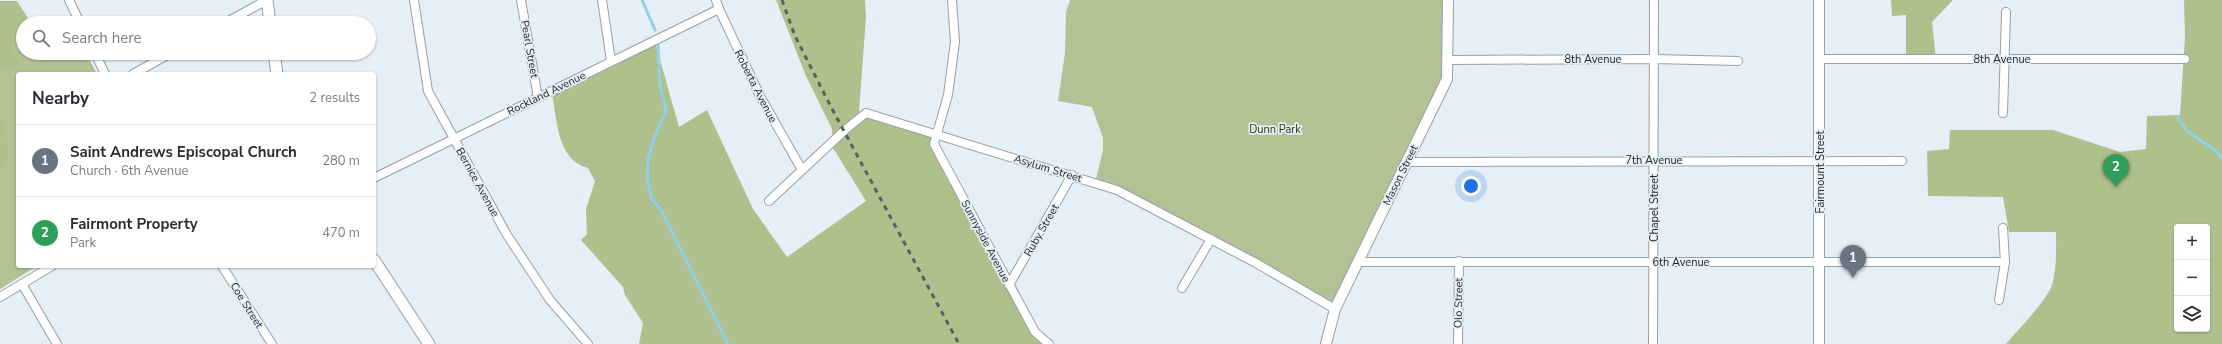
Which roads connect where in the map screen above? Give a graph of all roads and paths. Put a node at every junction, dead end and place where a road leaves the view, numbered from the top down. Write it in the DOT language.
graph roads {
  1 [pos="69,0"];
  2 [pos="267,0"];
  3 [pos="414,0"];
  4 [pos="521,0"];
  5 [pos="602,0"];
  6 [pos="716,0"];
  7 [pos="952,0"];
  8 [pos="1448,0"];
  9 [pos="1654,0"];
  10 [pos="1819,0"];
  11 [pos="719,9"];
  12 [pos="2006,12"];
  13 [pos="77,16"];
  14 [pos="238,16"];
  15 [pos="269,16"];
  16 [pos="1654,59"];
  17 [pos="1820,59"];
  18 [pos="2004,59"];
  19 [pos="2185,59"];
  20 [pos="98,60"];
  21 [pos="158,60"];
  22 [pos="275,60"];
  23 [pos="1448,60"];
  24 [pos="611,61"];
  25 [pos="1738,61"];
  26 [pos="104,72"];
  27 [pos="137,72"];
  28 [pos="278,72"];
  29 [pos="538,98"];
  30 [pos="2003,113"];
  31 [pos="937,134"];
  32 [pos="454,138"];
  33 [pos="1654,160"];
  34 [pos="1819,160"];
  35 [pos="1902,161"];
  36 [pos="1406,162"];
  37 [pos="802,170"];
  38 [pos="1072,176"];
  39 [pos="376,177"];
  40 [pos="769,201"];
  41 [pos="2003,228"];
  42 [pos="1211,239"];
  43 [pos="1459,261"];
  44 [pos="1820,261"];
  45 [pos="1358,262"];
  46 [pos="1654,262"];
  47 [pos="2005,262"];
  48 [pos="376,263"];
  49 [pos="49,268"];
  50 [pos="223,268"];
  51 [pos="22,284"];
  52 [pos="1009,286"];
  53 [pos="1182,288"];
  54 [pos="0,297"];
  55 [pos="1999,300"];
  56 [pos="1335,309"];
  57 [pos="57,344"];
  58 [pos="272,344"];
  59 [pos="429,344"];
  60 [pos="588,344"];
  61 [pos="1049,344"];
  62 [pos="1326,344"];
  63 [pos="1458,344"];
  64 [pos="1653,344"];
  65 [pos="1819,344"];
  1 -- 13 [label="street"];
  2 -- 14 [label="street"];
  2 -- 15 [label="main road"];
  3 -- 32 [label="street, Bernice Avenue"];
  4 -- 29 [label="street, Pearl Street"];
  5 -- 24 [label="street"];
  6 -- 11 [label="street, Roberta Avenue"];
  7 -- 31 [label="street"];
  8 -- 23 [label="street, Mason Street"];
  9 -- 16 [label="street, Chapel Street"];
  10 -- 17 [label="street, Fairmount Street"];
  11 -- 24 [label="street, Rockland Avenue"];
  11 -- 37 [label="street, Roberta Avenue"];
  12 -- 18 [label="street"];
  16 -- 23 [label="street, 8th Avenue"];
  16 -- 25 [label="street, 8th Avenue"];
  16 -- 33 [label="street, Chapel Street"];
  17 -- 18 [label="street, 8th Avenue"];
  17 -- 34 [label="street, Fairmount Street"];
  18 -- 19 [label="street, 8th Avenue"];
  18 -- 30 [label="street"];
  20 -- 26 [label="street"];
  21 -- 27 [label="street"];
  22 -- 28 [label="main road"];
  23 -- 36 [label="street, Mason Street"];
  24 -- 29 [label="street, Rockland Avenue"];
  29 -- 32 [label="street, Rockland Avenue"];
  31 -- 37 [label="street, Asylum Street"];
  31 -- 38 [label="street, Asylum Street"];
  31 -- 52 [label="street, Sunnyside Avenue"];
  32 -- 39 [label="street, Rockland Avenue"];
  32 -- 60 [label="street, Bernice Avenue"];
  33 -- 34 [label="street, 7th Avenue"];
  33 -- 36 [label="street, 7th Avenue"];
  33 -- 46 [label="street, Chapel Street"];
  34 -- 35 [label="street, 7th Avenue"];
  34 -- 44 [label="street, Fairmount Street"];
  36 -- 45 [label="street, Mason Street"];
  37 -- 40 [label="street, Asylum Street"];
  38 -- 42 [label="street, Asylum Street"];
  38 -- 52 [label="street, Ruby Street"];
  41 -- 47 [label="street"];
  42 -- 53 [label="street"];
  42 -- 56 [label="street, Asylum Street"];
  43 -- 45 [label="street, 6th Avenue"];
  43 -- 46 [label="street, 6th Avenue"];
  43 -- 63 [label="street, Olo Street"];
  44 -- 46 [label="street, 6th Avenue"];
  44 -- 47 [label="street, 6th Avenue"];
  44 -- 65 [label="street, Fairmount Street"];
  45 -- 56 [label="street, Mason Street"];
  46 -- 64 [label="street, Chapel Street"];
  47 -- 55 [label="street"];
  48 -- 59 [label="main road"];
  49 -- 51 [label="street"];
  50 -- 58 [label="street, Coe Street"];
  51 -- 54 [label="street"];
  51 -- 57 [label="street"];
  52 -- 61 [label="street, Sunnyside Avenue"];
  56 -- 62 [label="street, Mason Street"];
}
